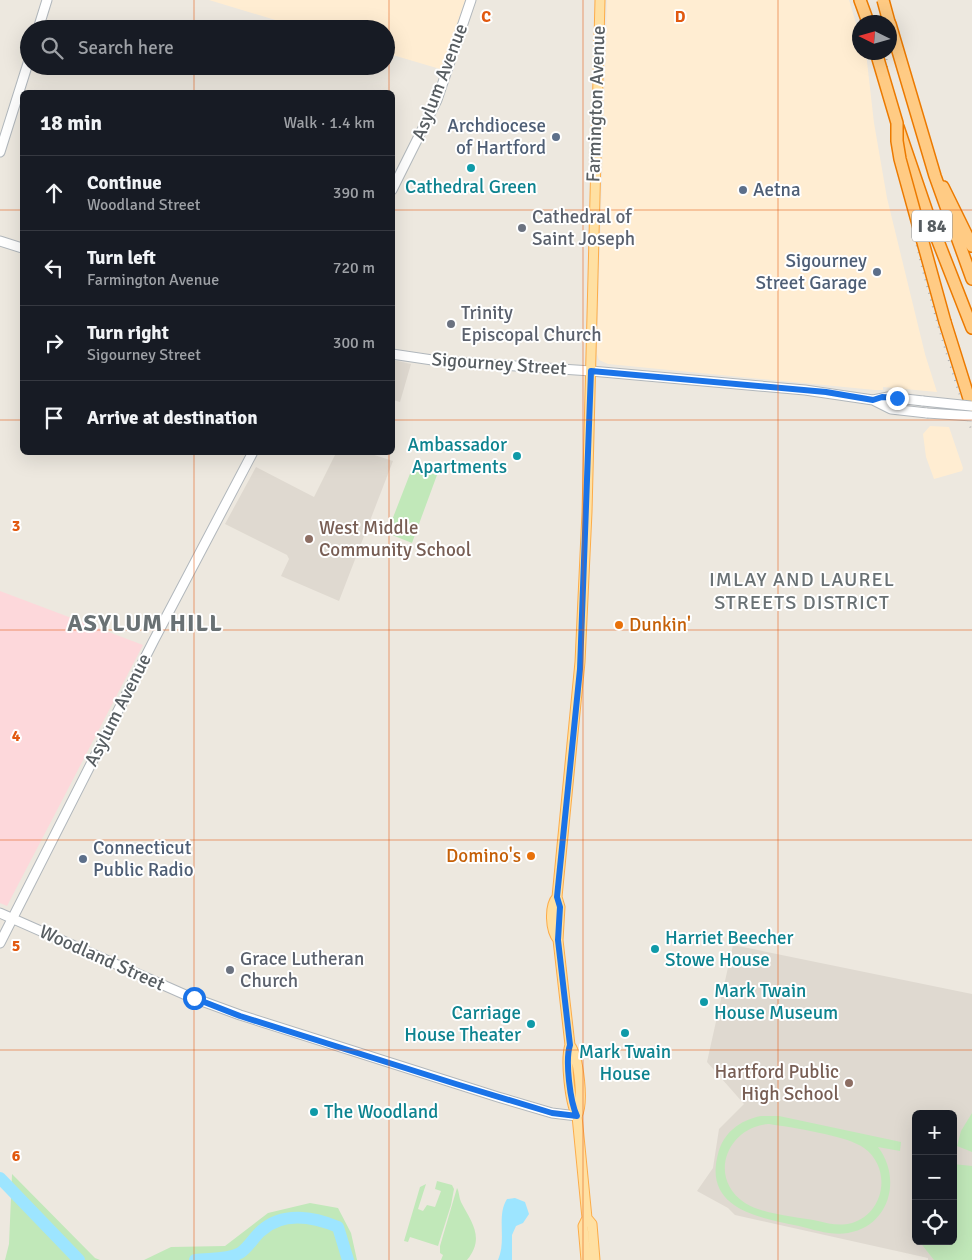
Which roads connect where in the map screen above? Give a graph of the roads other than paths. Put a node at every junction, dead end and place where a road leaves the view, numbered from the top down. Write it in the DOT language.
graph roads {
  1 [pos="47,0"];
  2 [pos="471,0"];
  3 [pos="600,0"];
  4 [pos="860,0"];
  5 [pos="882,0"];
  6 [pos="865,15"];
  7 [pos="887,15"];
  8 [pos="41,20"];
  9 [pos="897,50"];
  10 [pos="878,60"];
  11 [pos="24,75"];
  12 [pos="897,123"];
  13 [pos="0,152"];
  14 [pos="935,176"];
  15 [pos="395,184"];
  16 [pos="0,241"];
  17 [pos="972,246"];
  18 [pos="20,247"];
  19 [pos="972,279"];
  20 [pos="972,328"];
  21 [pos="395,354"];
  22 [pos="591,371"];
  23 [pos="873,400"];
  24 [pos="972,406"];
  25 [pos="972,416"];
  26 [pos="251,455"];
  27 [pos="0,912"];
  28 [pos="13,918"];
  29 [pos="0,943"];
  30 [pos="577,1116"];
  31 [pos="587,1218"];
  32 [pos="586,1260"];
  33 [pos="595,1260"];
  1 -- 8 [label="main road"];
  2 -- 15 [label="main road, Asylum Avenue"];
  3 -- 22 [label="main road, Farmington Avenue"];
  4 -- 6 [label="highway"];
  5 -- 7 [label="highway, I 84, bridge"];
  9 -- 14 [label="highway, I 84"];
  10 -- 12 [label="highway, I 84, bridge"];
  11 -- 13 [label="main road"];
  12 -- 20 [label="highway, I 84"];
  12 -- 24 [label="highway, bridge"];
  14 -- 17 [label="highway"];
  14 -- 19 [label="highway, I 84"];
  16 -- 18 [label="main road"];
  21 -- 22 [label="main road, Sigourney Street"];
  22 -- 23 [label="main road, Sigourney Street"];
  22 -- 30 [label="main road, Farmington Avenue"];
  23 -- 24 [label="main road, Sigourney Street, bridge"];
  23 -- 25 [label="main road, Sigourney Street, bridge"];
  26 -- 28 [label="main road, Asylum Avenue"];
  27 -- 28 [label="main road, Woodland Street"];
  28 -- 29 [label="main road, Asylum Avenue"];
  28 -- 30 [label="main road, Woodland Street"];
  30 -- 31 [label="main road, Farmington Avenue"];
  31 -- 32 [label="main road, Farmington Avenue"];
  31 -- 33 [label="main road, Farmington Avenue"];
}
